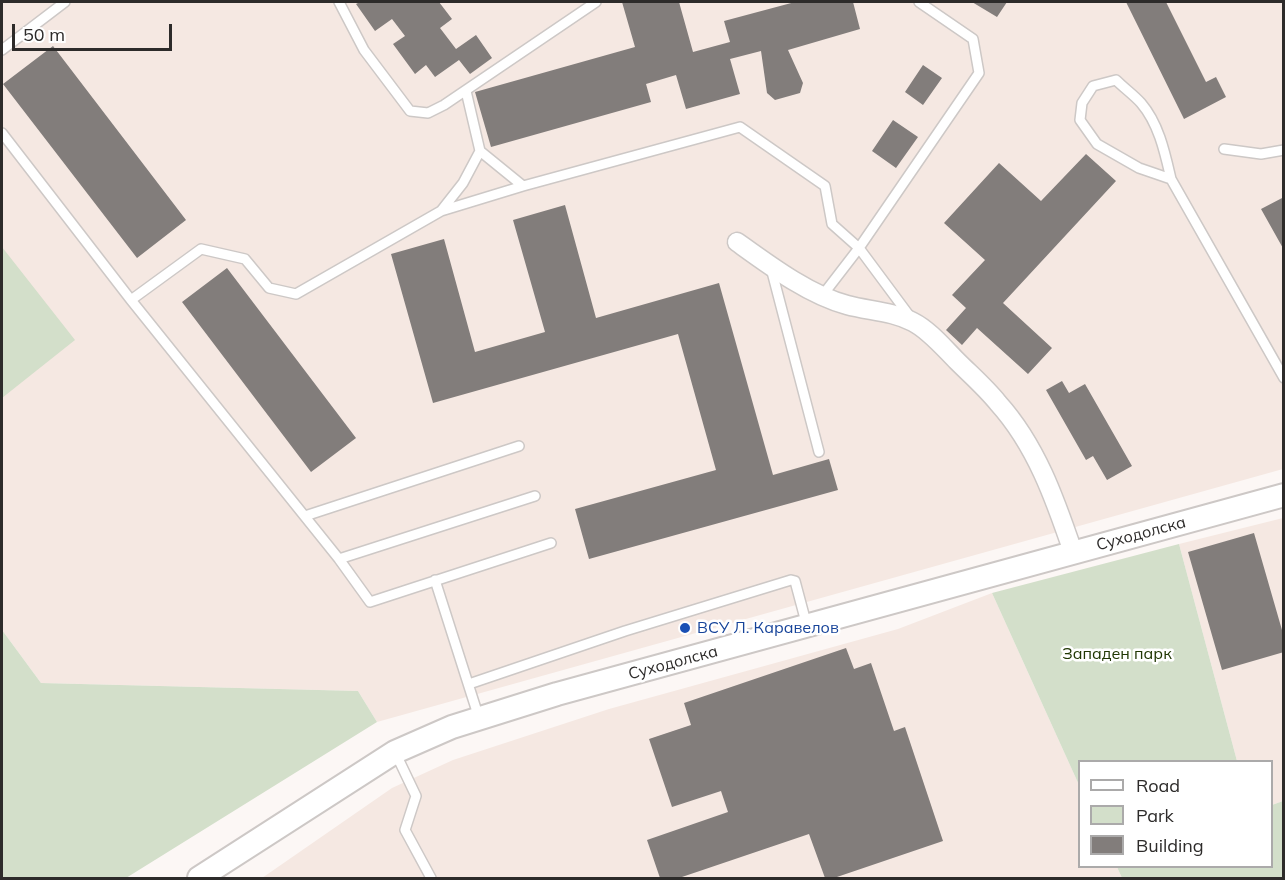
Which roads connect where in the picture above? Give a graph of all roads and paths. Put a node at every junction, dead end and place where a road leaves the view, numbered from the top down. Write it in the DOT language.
graph roads {
  1 [pos="65,2"];
  2 [pos="339,2"];
  3 [pos="596,2"];
  4 [pos="919,2"];
  5 [pos="2,50"];
  6 [pos="466,91"];
  7 [pos="2,133"];
  8 [pos="1224,149"];
  9 [pos="1284,150"];
  10 [pos="480,151"];
  11 [pos="1171,179"];
  12 [pos="523,186"];
  13 [pos="441,211"];
  14 [pos="737,242"];
  15 [pos="859,248"];
  16 [pos="770,265"];
  17 [pos="822,296"];
  18 [pos="131,300"];
  19 [pos="915,322"];
  20 [pos="1284,378"];
  21 [pos="519,446"];
  22 [pos="819,452"];
  23 [pos="1284,495"];
  24 [pos="535,496"];
  25 [pos="305,516"];
  26 [pos="551,543"];
  27 [pos="1073,552"];
  28 [pos="339,559"];
  29 [pos="435,580"];
  30 [pos="807,626"];
  31 [pos="469,684"];
  32 [pos="479,718"];
  33 [pos="395,752"];
  34 [pos="199,879"];
  35 [pos="431,879"];
  1 -- 5 [label="lane"];
  2 -- 6 [label="lane"];
  3 -- 6 [label="lane"];
  4 -- 15 [label="lane"];
  6 -- 10 [label="lane"];
  7 -- 18 [label="lane"];
  8 -- 9 [label="lane"];
  10 -- 12 [label="lane"];
  10 -- 13 [label="lane"];
  11 -- 11 [label="lane"];
  11 -- 20 [label="lane"];
  12 -- 13 [label="lane"];
  12 -- 15 [label="lane"];
  13 -- 18 [label="lane"];
  14 -- 16 [label="street"];
  15 -- 17 [label="lane"];
  15 -- 19 [label="lane"];
  16 -- 17 [label="street"];
  16 -- 22 [label="lane"];
  17 -- 19 [label="street"];
  18 -- 25 [label="lane"];
  19 -- 27 [label="street"];
  21 -- 25 [label="lane"];
  23 -- 27 [label="street, Суходолска"];
  24 -- 28 [label="lane"];
  25 -- 28 [label="lane"];
  26 -- 29 [label="lane"];
  27 -- 30 [label="street, Суходолска"];
  28 -- 29 [label="lane"];
  29 -- 31 [label="lane"];
  30 -- 31 [label="lane"];
  30 -- 32 [label="street, Суходолска"];
  31 -- 32 [label="lane"];
  32 -- 33 [label="street, Суходолска"];
  33 -- 34 [label="street, Суходолска"];
  33 -- 35 [label="lane"];
}
